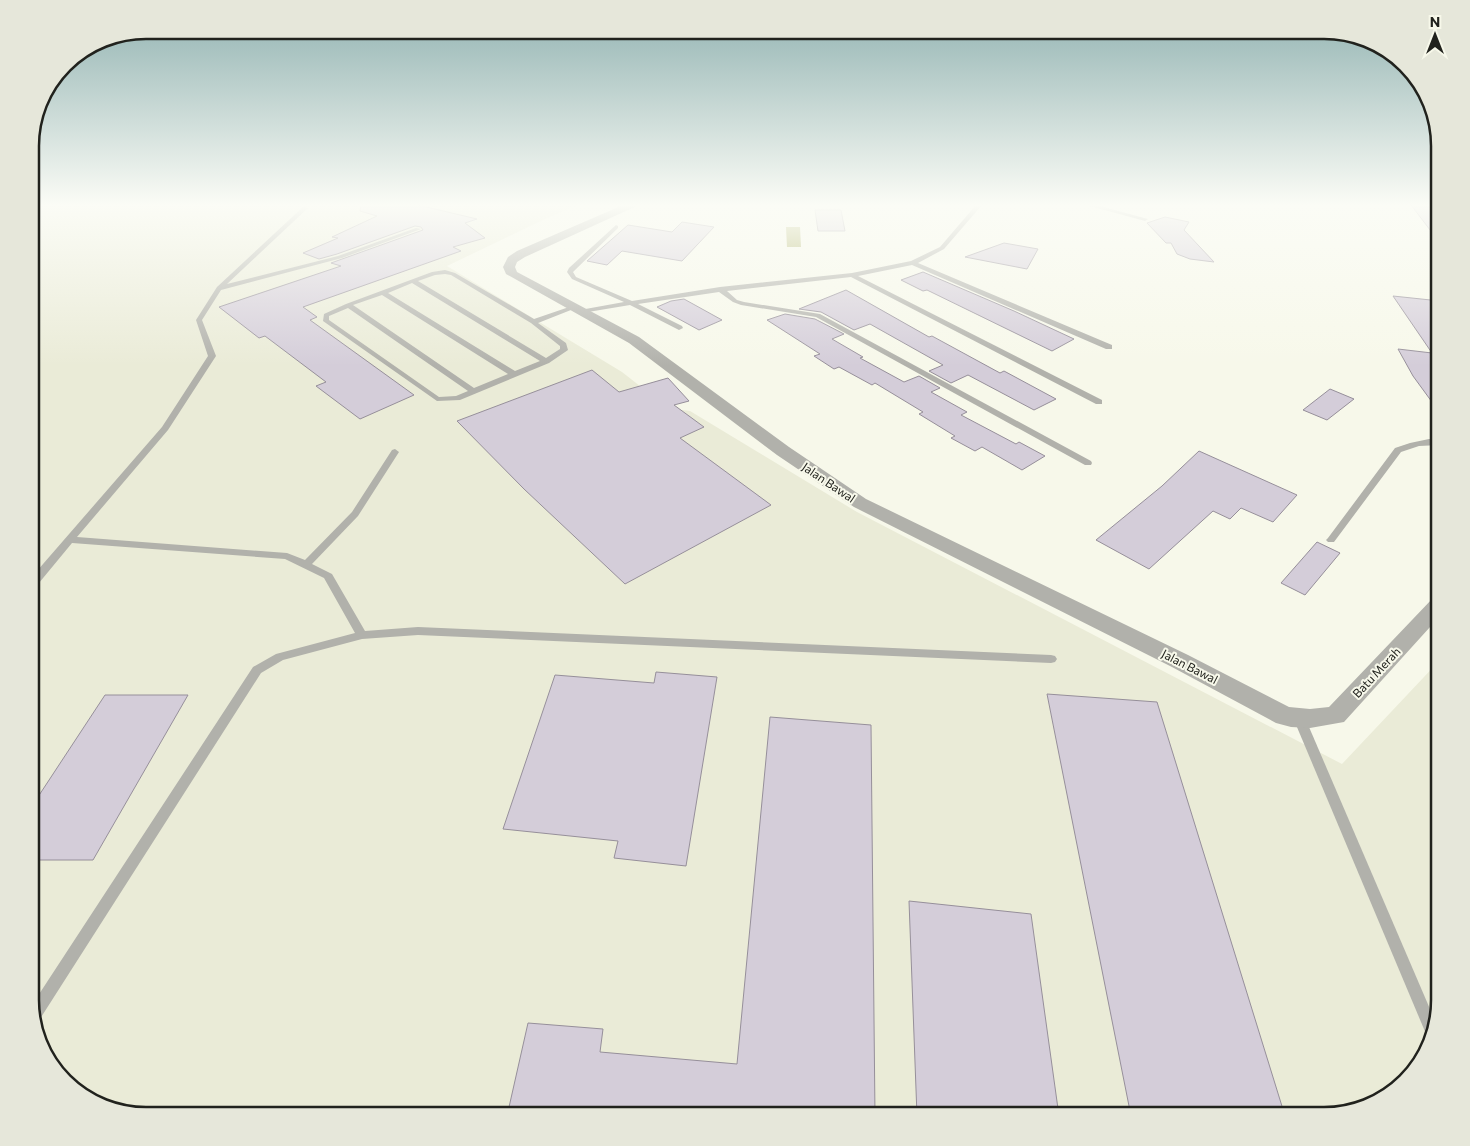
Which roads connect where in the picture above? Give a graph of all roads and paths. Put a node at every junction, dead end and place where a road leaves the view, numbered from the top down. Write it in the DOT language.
graph roads {
  1 [pos="251,258"];
  2 [pos="334,258"];
  3 [pos="514,258"];
  4 [pos="582,258"];
  5 [pos="922,258"];
  6 [pos="913,263"];
  7 [pos="852,275"];
  8 [pos="413,281"];
  9 [pos="219,288"];
  10 [pos="720,289"];
  11 [pos="382,292"];
  12 [pos="631,303"];
  13 [pos="348,305"];
  14 [pos="578,309"];
  15 [pos="533,322"];
  16 [pos="679,328"];
  17 [pos="1109,347"];
  18 [pos="546,361"];
  19 [pos="514,374"];
  20 [pos="473,391"];
  21 [pos="1099,402"];
  22 [pos="1431,442"];
  23 [pos="395,452"];
  24 [pos="1088,463"];
  25 [pos="69,540"];
  26 [pos="1331,540"];
  27 [pos="306,565"];
  28 [pos="39,575"];
  29 [pos="1431,612"];
  30 [pos="362,635"];
  31 [pos="1051,659"];
  32 [pos="1300,720"];
  33 [pos="39,1008"];
  34 [pos="1429,1023"];
  1 -- 9 [label="lane"];
  2 -- 9 [label="lane"];
  3 -- 14 [label="street, Jalan Bawal"];
  4 -- 12 [label="lane"];
  5 -- 6 [label="lane"];
  6 -- 7 [label="lane"];
  6 -- 17 [label="lane"];
  7 -- 10 [label="lane"];
  7 -- 21 [label="lane"];
  8 -- 11 [label="lane"];
  8 -- 15 [label="lane"];
  8 -- 18 [label="lane"];
  9 -- 25 [label="lane"];
  10 -- 12 [label="lane"];
  10 -- 24 [label="lane"];
  11 -- 13 [label="lane"];
  11 -- 19 [label="lane"];
  12 -- 14 [label="lane"];
  12 -- 16 [label="lane"];
  13 -- 20 [label="lane"];
  13 -- 20 [label="lane"];
  14 -- 15 [label="lane"];
  14 -- 32 [label="street, Jalan Bawal"];
  15 -- 18 [label="lane"];
  18 -- 19 [label="lane"];
  19 -- 20 [label="lane"];
  22 -- 26 [label="lane"];
  23 -- 27 [label="lane"];
  25 -- 27 [label="lane"];
  25 -- 28 [label="lane"];
  27 -- 30 [label="lane"];
  29 -- 32 [label="street, Batu Merah"];
  30 -- 31 [label="lane"];
  30 -- 33 [label="lane"];
  32 -- 34 [label="lane"];
}
